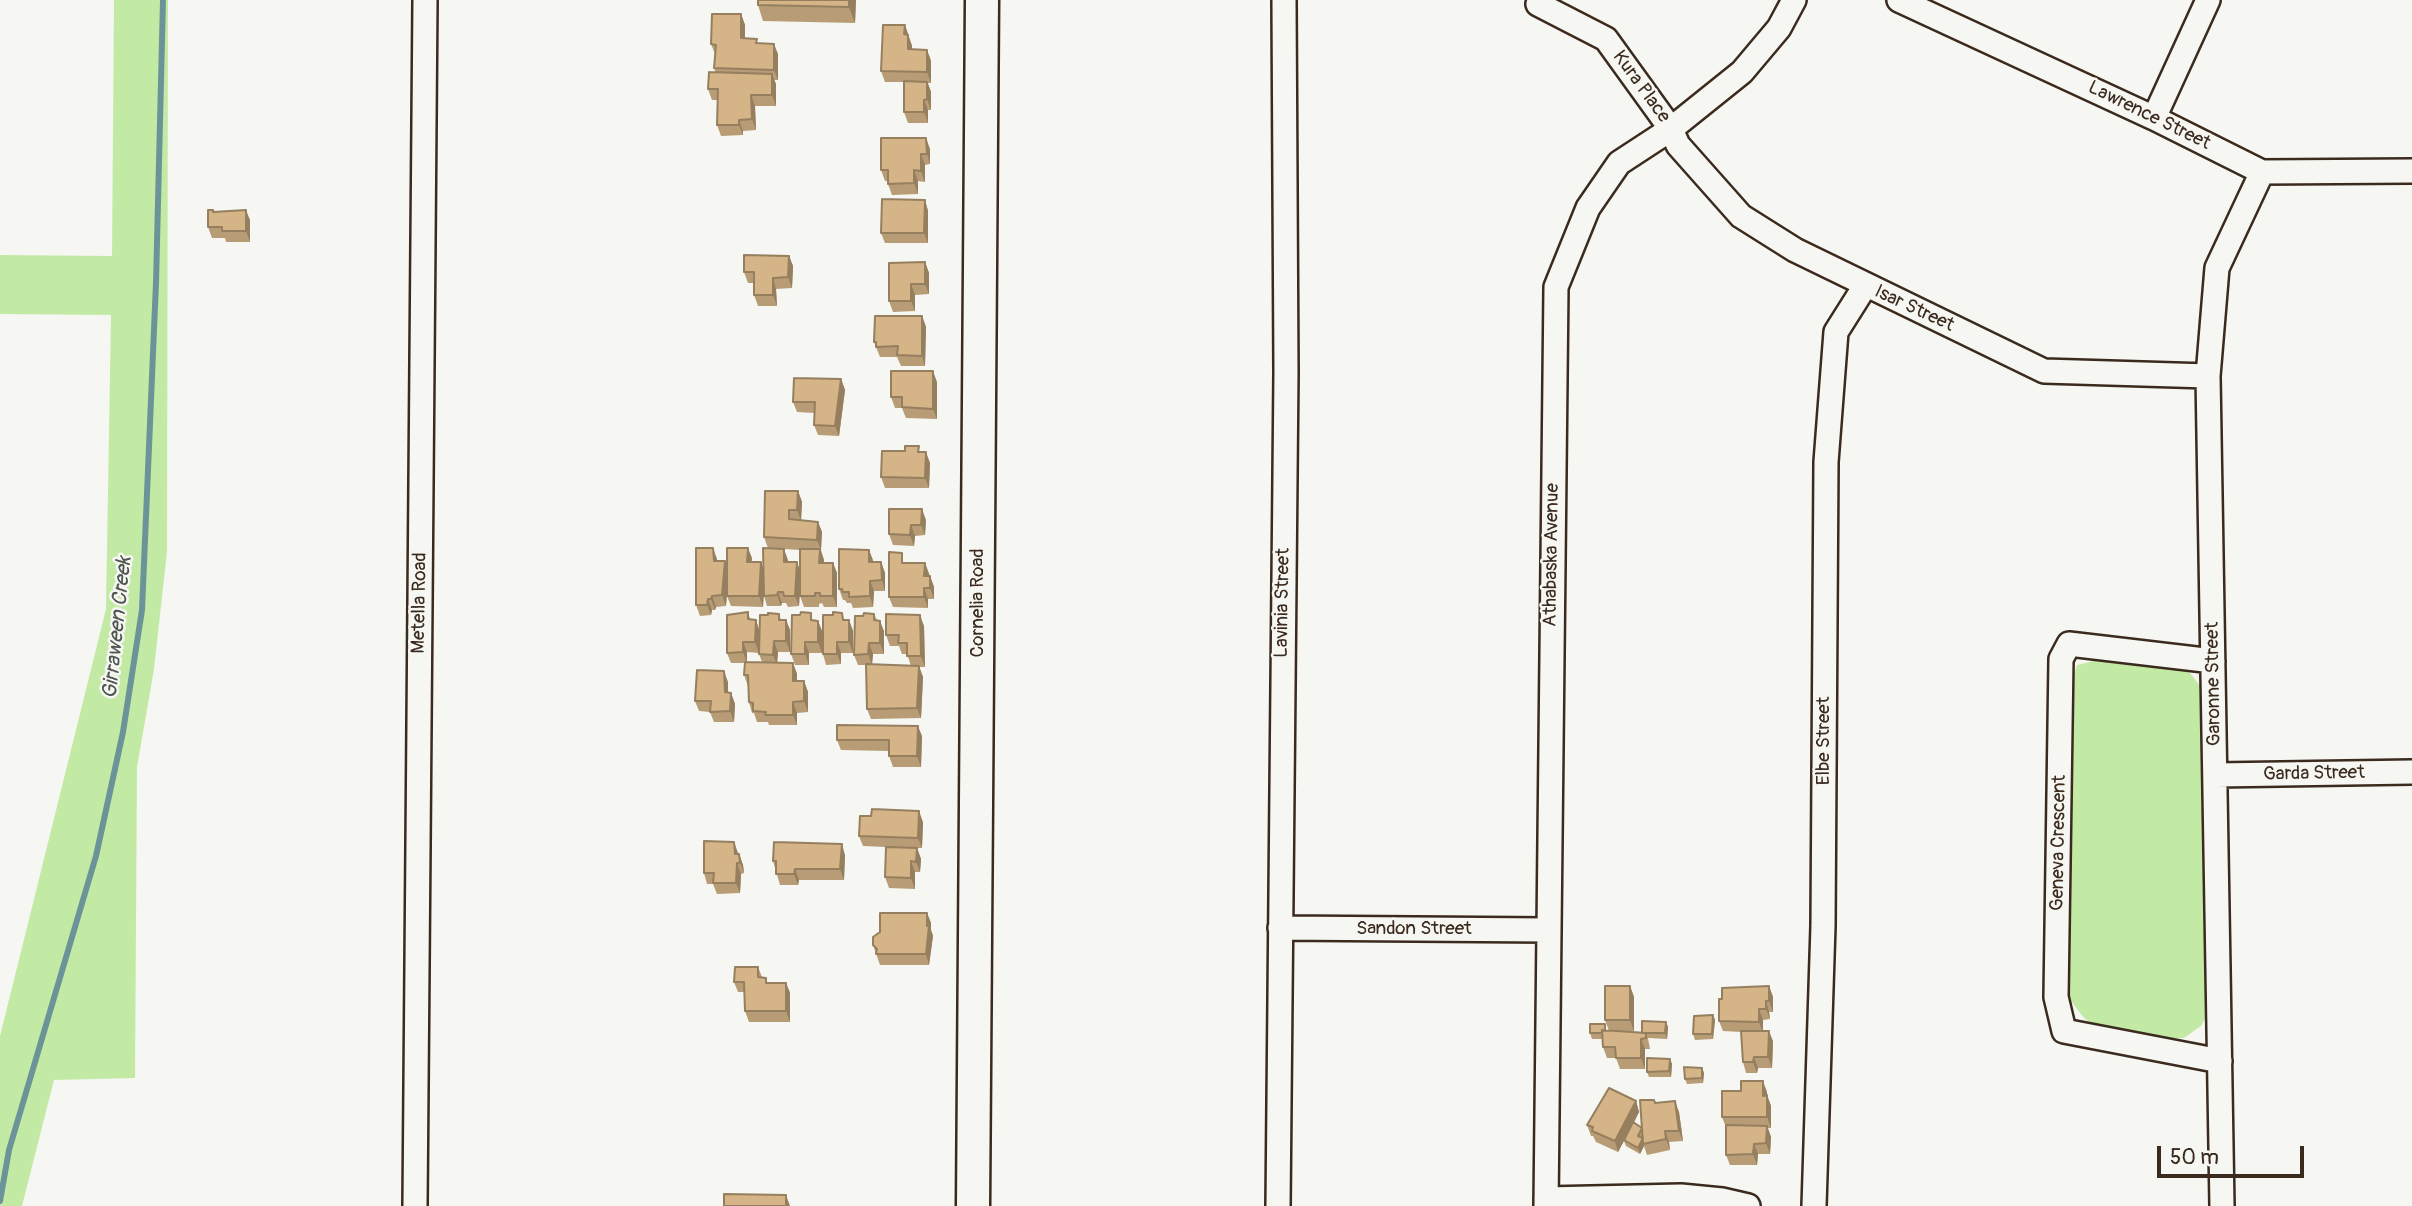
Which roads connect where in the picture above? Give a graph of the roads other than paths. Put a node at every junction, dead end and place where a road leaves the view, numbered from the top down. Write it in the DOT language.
graph roads {
  1 [pos="425,0"];
  2 [pos="982,0"];
  3 [pos="1284,0"];
  4 [pos="1794,0"];
  5 [pos="2208,0"];
  6 [pos="1914,3"];
  7 [pos="1538,4"];
  8 [pos="2154,118"];
  9 [pos="1671,130"];
  10 [pos="2262,172"];
  11 [pos="2412,172"];
  12 [pos="1865,285"];
  13 [pos="2208,376"];
  14 [pos="2213,661"];
  15 [pos="2412,772"];
  16 [pos="2216,775"];
  17 [pos="1280,928"];
  18 [pos="1548,930"];
  19 [pos="2220,1061"];
  20 [pos="1546,1202"];
  21 [pos="415,1206"];
  22 [pos="973,1206"];
  23 [pos="1278,1206"];
  24 [pos="1748,1206"];
  25 [pos="1814,1206"];
  26 [pos="2222,1206"];
  1 -- 21 [label="street, Metella Road"];
  2 -- 22 [label="street, Cornelia Road"];
  3 -- 17 [label="street, Lavinia Street"];
  4 -- 9 [label="street, Athabaska Avenue"];
  5 -- 8 [label="street"];
  6 -- 8 [label="street, Lawrence Street"];
  7 -- 9 [label="street, Kura Place"];
  8 -- 10 [label="street, Lawrence Street"];
  9 -- 12 [label="street, Isar Street"];
  9 -- 18 [label="street, Athabaska Avenue"];
  10 -- 11 [label="street, Lawrence Street"];
  10 -- 13 [label="street, Garonne Street"];
  12 -- 13 [label="street, Isar Street"];
  12 -- 25 [label="street, Elbe Street"];
  13 -- 14 [label="street, Garonne Street"];
  14 -- 16 [label="street, Garonne Street"];
  14 -- 19 [label="street, Geneva Crescent"];
  15 -- 16 [label="street, Garda Street"];
  16 -- 19 [label="street, Garonne Street"];
  17 -- 18 [label="street, Sandon Street"];
  17 -- 23 [label="street, Lavinia Street"];
  18 -- 20 [label="street, Athabaska Avenue"];
  19 -- 26 [label="street, Garonne Street"];
  20 -- 24 [label="street"];
}
